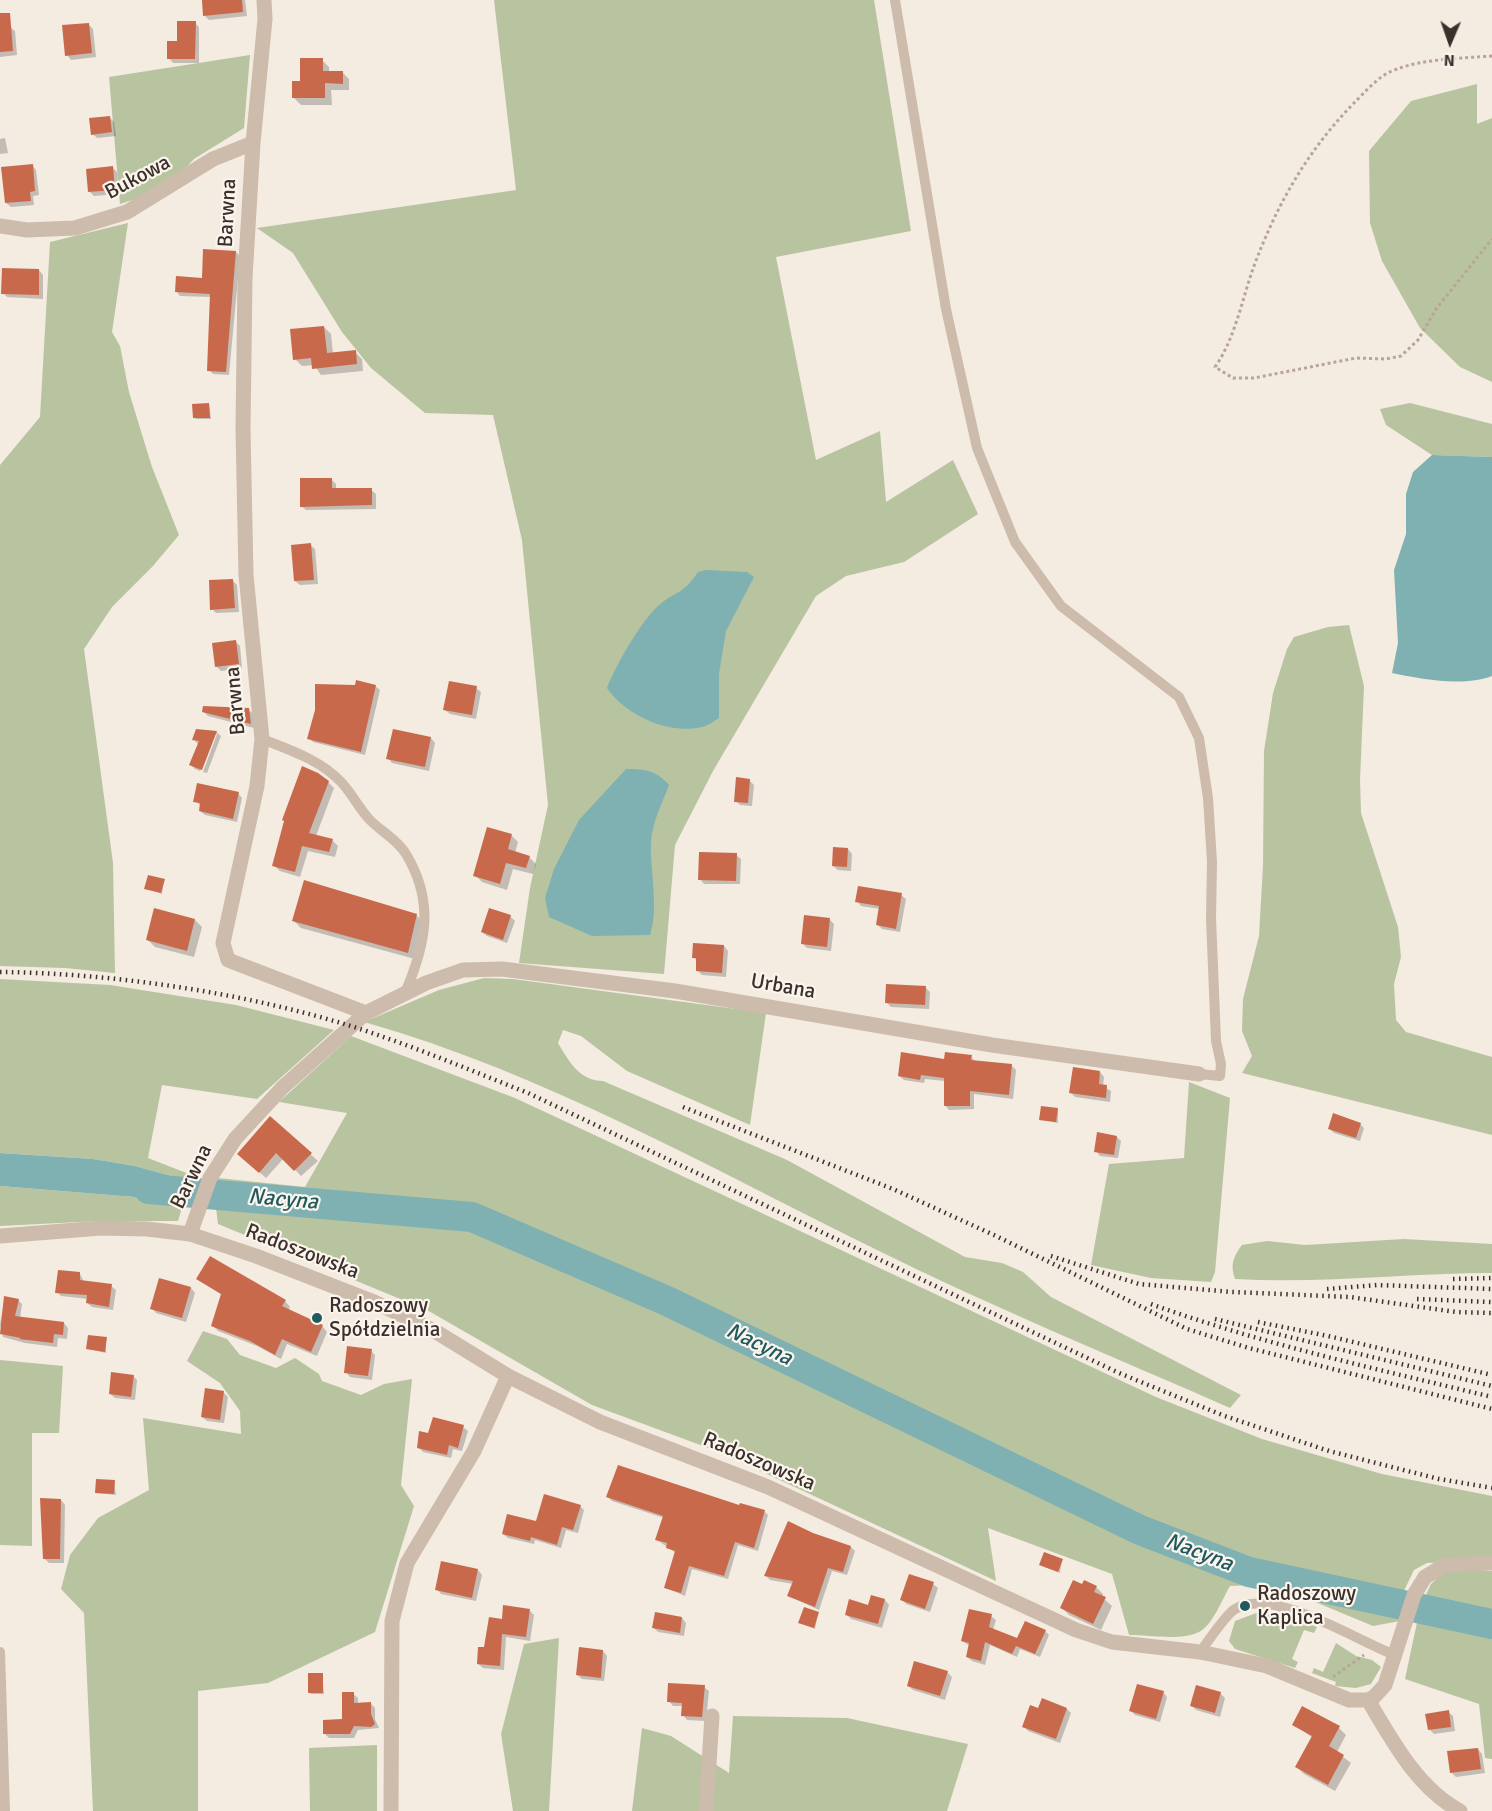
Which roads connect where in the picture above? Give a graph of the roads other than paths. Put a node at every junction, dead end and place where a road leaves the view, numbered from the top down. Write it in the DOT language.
graph roads {
  1 [pos="264,0"];
  2 [pos="895,0"];
  3 [pos="253,143"];
  4 [pos="0,226"];
  5 [pos="262,739"];
  6 [pos="405,993"];
  7 [pos="366,1013"];
  8 [pos="1199,1074"];
  9 [pos="190,1234"];
  10 [pos="0,1236"];
  11 [pos="508,1376"];
  12 [pos="1492,1563"];
  13 [pos="0,1652"];
  14 [pos="1200,1652"];
  15 [pos="1395,1655"];
  16 [pos="1368,1700"];
  17 [pos="712,1716"];
  18 [pos="5,1811"];
  19 [pos="391,1811"];
  20 [pos="706,1811"];
  21 [pos="1460,1811"];
  1 -- 3 [label="street, Barwna"];
  2 -- 8 [label="lane"];
  3 -- 4 [label="street, Bukowa"];
  3 -- 5 [label="street, Barwna"];
  5 -- 6 [label="lane"];
  5 -- 7 [label="street, Barwna"];
  6 -- 7 [label="street, Urbana"];
  6 -- 8 [label="street, Urbana"];
  7 -- 9 [label="street, Barwna"];
  9 -- 10 [label="street, Radoszowska"];
  9 -- 11 [label="street, Radoszowska"];
  11 -- 14 [label="street, Radoszowska"];
  11 -- 19 [label="street"];
  12 -- 15 [label="street"];
  13 -- 18 [label="lane"];
  14 -- 15 [label="lane"];
  14 -- 16 [label="street, Radoszowska"];
  15 -- 16 [label="street"];
  16 -- 21 [label="street"];
  17 -- 20 [label="street"];
}
